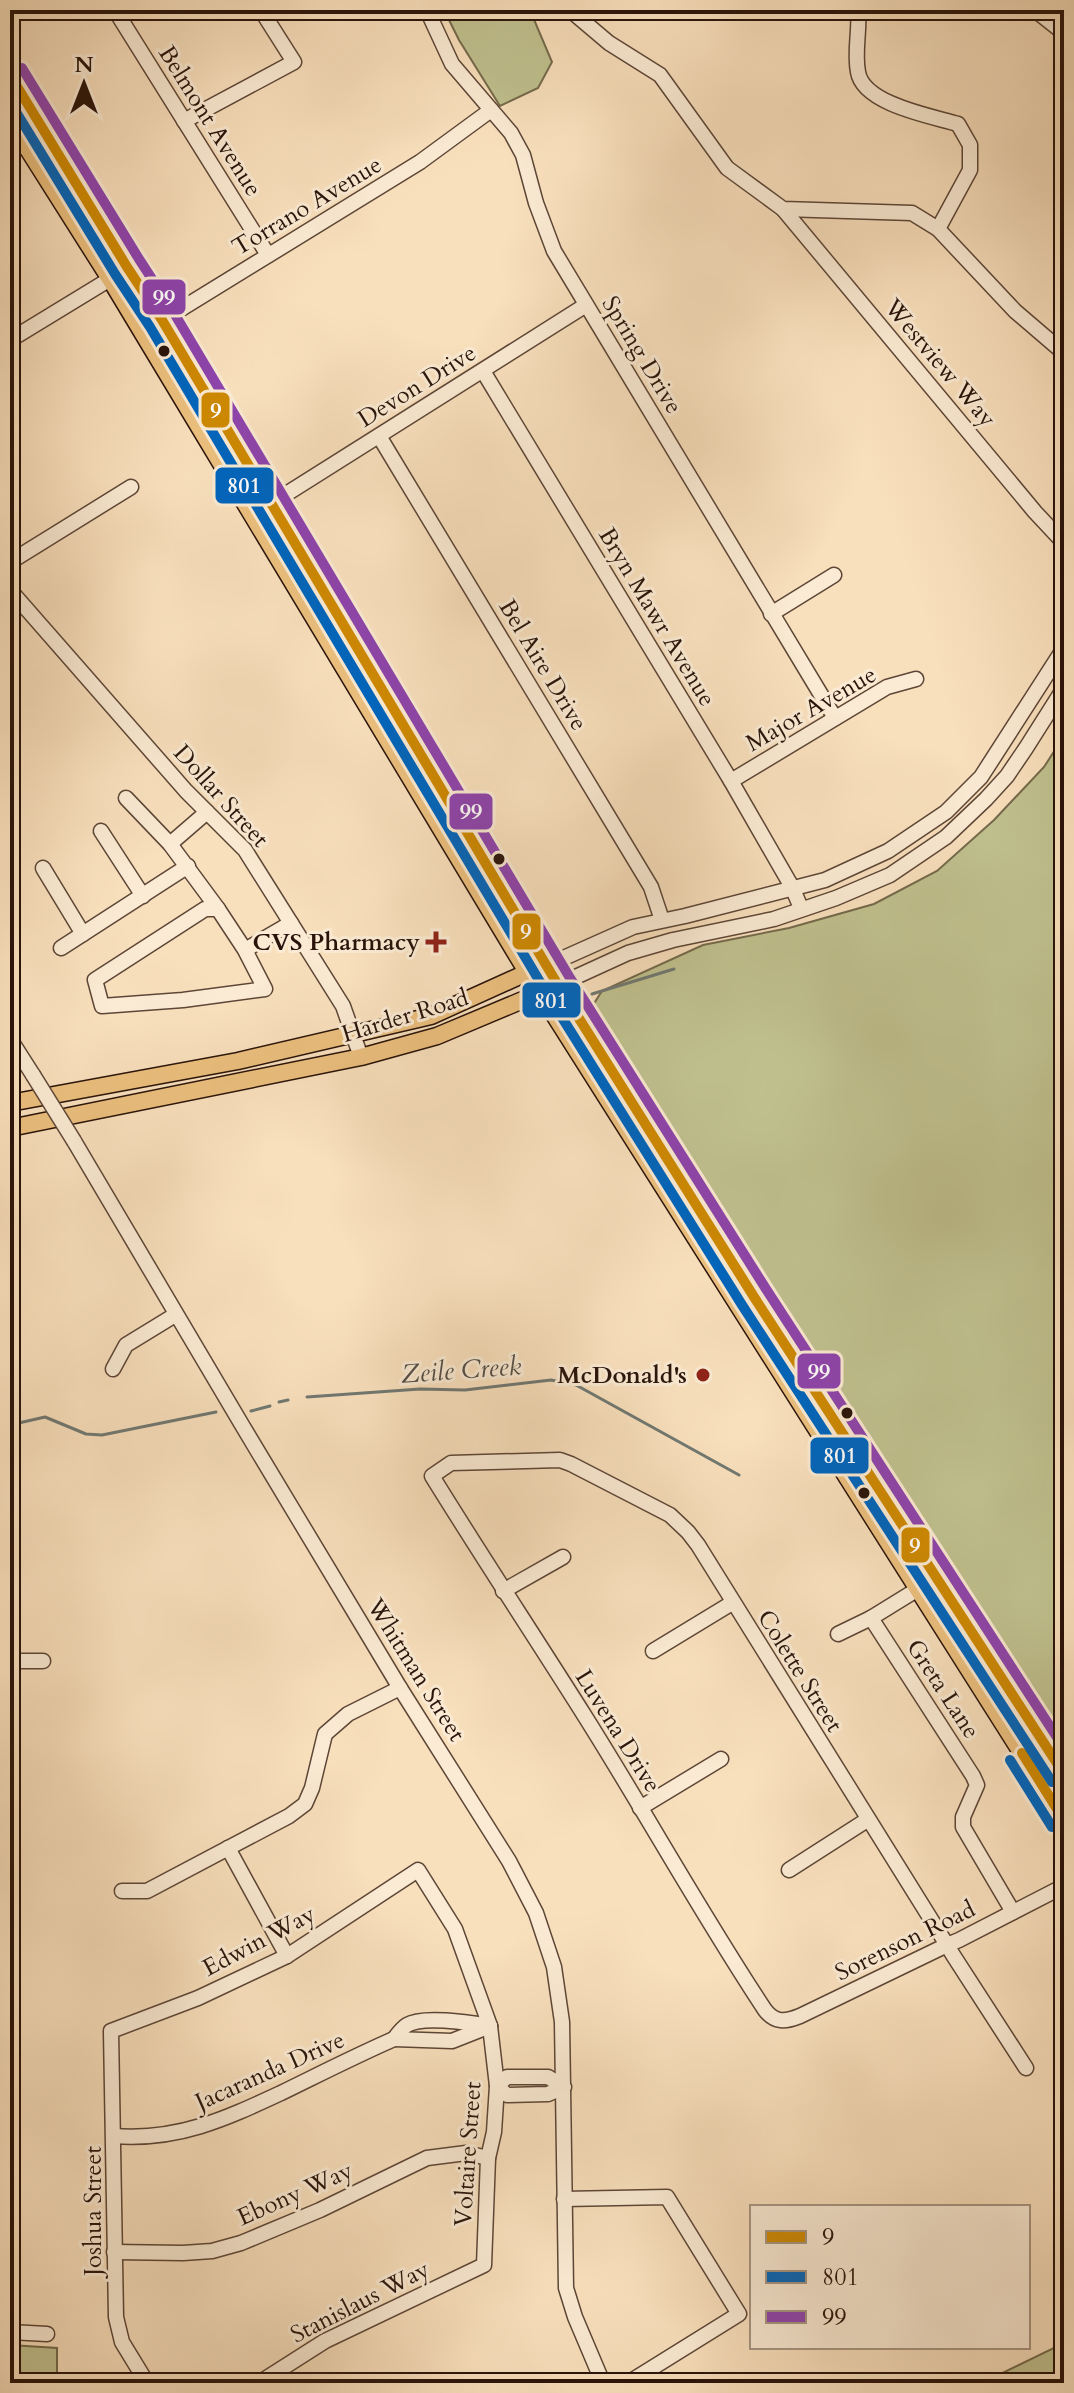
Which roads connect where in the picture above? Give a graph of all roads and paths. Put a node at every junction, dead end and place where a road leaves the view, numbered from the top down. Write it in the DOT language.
graph roads {
  1 [pos="115,10"];
  2 [pos="261,10"];
  3 [pos="427,10"];
  4 [pos="570,10"];
  5 [pos="858,10"];
  6 [pos="1035,10"];
  7 [pos="1064,33"];
  8 [pos="10,75"];
  9 [pos="491,110"];
  10 [pos="10,121"];
  11 [pos="184,121"];
  12 [pos="783,209"];
  13 [pos="938,229"];
  14 [pos="268,255"];
  15 [pos="110,279"];
  16 [pos="586,305"];
  17 [pos="162,320"];
  18 [pos="142,333"];
  19 [pos="10,340"];
  20 [pos="1064,353"];
  21 [pos="483,371"];
  22 [pos="379,436"];
  23 [pos="131,487"];
  24 [pos="272,503"];
  25 [pos="1064,543"];
  26 [pos="10,562"];
  27 [pos="834,575"];
  28 [pos="10,590"];
  29 [pos="771,614"];
  30 [pos="1064,648"];
  31 [pos="916,679"];
  32 [pos="1064,688"];
  33 [pos="835,718"];
  34 [pos="731,781"];
  35 [pos="126,798"];
  36 [pos="207,812"];
  37 [pos="101,831"];
  38 [pos="170,844"];
  39 [pos="188,866"];
  40 [pos="43,868"];
  41 [pos="792,887"];
  42 [pos="143,896"];
  43 [pos="801,908"];
  44 [pos="218,909"];
  45 [pos="662,920"];
  46 [pos="291,923"];
  47 [pos="83,934"];
  48 [pos="61,948"];
  49 [pos="245,950"];
  50 [pos="548,965"];
  51 [pos="527,972"];
  52 [pos="558,985"];
  53 [pos="541,993"];
  54 [pos="352,1034"];
  55 [pos="10,1039"];
  56 [pos="361,1057"];
  57 [pos="10,1103"];
  58 [pos="10,1128"];
  59 [pos="734,1298"];
  60 [pos="175,1315"];
  61 [pos="791,1352"];
  62 [pos="113,1369"];
  63 [pos="432,1476"];
  64 [pos="563,1557"];
  65 [pos="918,1589"];
  66 [pos="503,1591"];
  67 [pos="732,1603"];
  68 [pos="871,1618"];
  69 [pos="838,1634"];
  70 [pos="653,1651"];
  71 [pos="10,1661"];
  72 [pos="43,1661"];
  73 [pos="400,1688"];
  74 [pos="721,1759"];
  75 [pos="1064,1774"];
  76 [pos="640,1808"];
  77 [pos="867,1820"];
  78 [pos="1064,1820"];
  79 [pos="228,1848"];
  80 [pos="418,1870"];
  81 [pos="789,1870"];
  82 [pos="1064,1886"];
  83 [pos="122,1891"];
  84 [pos="1013,1912"];
  85 [pos="947,1945"];
  86 [pos="287,1956"];
  87 [pos="765,2010"];
  88 [pos="490,2026"];
  89 [pos="111,2031"];
  90 [pos="1026,2068"];
  91 [pos="497,2086"];
  92 [pos="564,2087"];
  93 [pos="114,2136"];
  94 [pos="488,2158"];
  95 [pos="564,2199"];
  96 [pos="114,2252"];
  97 [pos="484,2265"];
  98 [pos="10,2332"];
  99 [pos="47,2334"];
  100 [pos="147,2383"];
  101 [pos="259,2383"];
  102 [pos="603,2383"];
  103 [pos="628,2383"];
  1 -- 11 [label="street, Belmont Avenue"];
  2 -- 11 [label="street"];
  3 -- 9 [label="street, Spring Drive"];
  4 -- 12 [label="street, Westview Way"];
  5 -- 13 [label="street"];
  6 -- 7 [label="street"];
  8 -- 17 [label="main road"];
  9 -- 14 [label="street, Torrano Avenue"];
  9 -- 16 [label="street, Spring Drive"];
  10 -- 15 [label="main road"];
  11 -- 14 [label="street, Belmont Avenue"];
  12 -- 13 [label="street"];
  12 -- 25 [label="street, Westview Way"];
  13 -- 20 [label="street"];
  14 -- 17 [label="street, Torrano Avenue"];
  15 -- 18 [label="main road"];
  15 -- 19 [label="street"];
  16 -- 21 [label="street, Devon Drive"];
  16 -- 29 [label="street, Spring Drive"];
  17 -- 18 [label="street, Torrano Avenue"];
  17 -- 24 [label="main road"];
  18 -- 51 [label="main road"];
  21 -- 22 [label="street, Devon Drive"];
  21 -- 34 [label="street, Bryn Mawr Avenue"];
  22 -- 24 [label="street, Devon Drive"];
  22 -- 45 [label="street, Bel Aire Drive"];
  23 -- 26 [label="street"];
  24 -- 50 [label="main road"];
  27 -- 29 [label="street"];
  28 -- 36 [label="street, Dollar Street"];
  29 -- 33 [label="street, Spring Drive"];
  30 -- 41 [label="street, Harder Road"];
  31 -- 33 [label="street, Major Avenue"];
  32 -- 43 [label="street, Harder Road"];
  33 -- 34 [label="street, Major Avenue"];
  34 -- 41 [label="street, Bryn Mawr Avenue"];
  35 -- 38 [label="street"];
  36 -- 38 [label="street"];
  36 -- 46 [label="street, Dollar Street"];
  37 -- 42 [label="street"];
  38 -- 39 [label="street"];
  39 -- 42 [label="street"];
  39 -- 44 [label="street"];
  40 -- 47 [label="street"];
  41 -- 43 [label="street"];
  41 -- 45 [label="street, Harder Road"];
  42 -- 47 [label="street"];
  43 -- 52 [label="street, Harder Road"];
  44 -- 49 [label="street"];
  44 -- 49 [label="street"];
  45 -- 50 [label="street, Harder Road"];
  46 -- 49 [label="street"];
  46 -- 54 [label="street, Dollar Street"];
  47 -- 48 [label="street"];
  50 -- 51 [label="main road, Harder Road"];
  50 -- 52 [label="main road"];
  51 -- 53 [label="main road"];
  51 -- 54 [label="main road, Harder Road"];
  52 -- 53 [label="main road, Harder Road"];
  52 -- 61 [label="main road"];
  53 -- 56 [label="main road, Harder Road"];
  53 -- 59 [label="main road"];
  54 -- 56 [label="street, Dollar Street"];
  54 -- 57 [label="main road, Harder Road"];
  55 -- 60 [label="street, Whitman Street, bridge"];
  56 -- 58 [label="main road, Harder Road"];
  59 -- 61 [label="main road"];
  59 -- 65 [label="main road"];
  60 -- 62 [label="street"];
  60 -- 73 [label="street, Whitman Street"];
  61 -- 75 [label="main road"];
  63 -- 66 [label="street, Luvena Drive"];
  63 -- 67 [label="street, Colette Street"];
  64 -- 66 [label="street"];
  65 -- 68 [label="street"];
  65 -- 78 [label="main road"];
  66 -- 76 [label="street, Luvena Drive"];
  67 -- 70 [label="street"];
  67 -- 77 [label="street, Colette Street"];
  68 -- 69 [label="street"];
  68 -- 84 [label="street, Greta Lane"];
  71 -- 72 [label="street"];
  73 -- 79 [label="street"];
  73 -- 92 [label="street, Whitman Street"];
  74 -- 76 [label="street"];
  76 -- 87 [label="street, Luvena Drive"];
  77 -- 81 [label="street"];
  77 -- 85 [label="street, Colette Street"];
  79 -- 83 [label="street"];
  79 -- 86 [label="street"];
  80 -- 86 [label="street, Edwin Way"];
  80 -- 88 [label="street, Voltaire Street"];
  82 -- 84 [label="street, Sorenson Road"];
  84 -- 85 [label="street, Sorenson Road"];
  85 -- 87 [label="street, Sorenson Road"];
  85 -- 90 [label="street, Colette Street"];
  86 -- 89 [label="street, Edwin Way"];
  88 -- 91 [label="street, Voltaire Street"];
  88 -- 93 [label="street, Jacaranda Drive"];
  89 -- 93 [label="street, Joshua Street"];
  91 -- 92 [label="street"];
  91 -- 94 [label="street, Voltaire Street"];
  92 -- 95 [label="street, Whitman Street"];
  93 -- 96 [label="street, Joshua Street"];
  94 -- 96 [label="street, Ebony Way"];
  94 -- 97 [label="street, Voltaire Street"];
  95 -- 102 [label="street, Whitman Street"];
  95 -- 103 [label="street"];
  96 -- 100 [label="street, Joshua Street"];
  97 -- 101 [label="street, Stanislaus Way"];
  98 -- 99 [label="street"];
}
